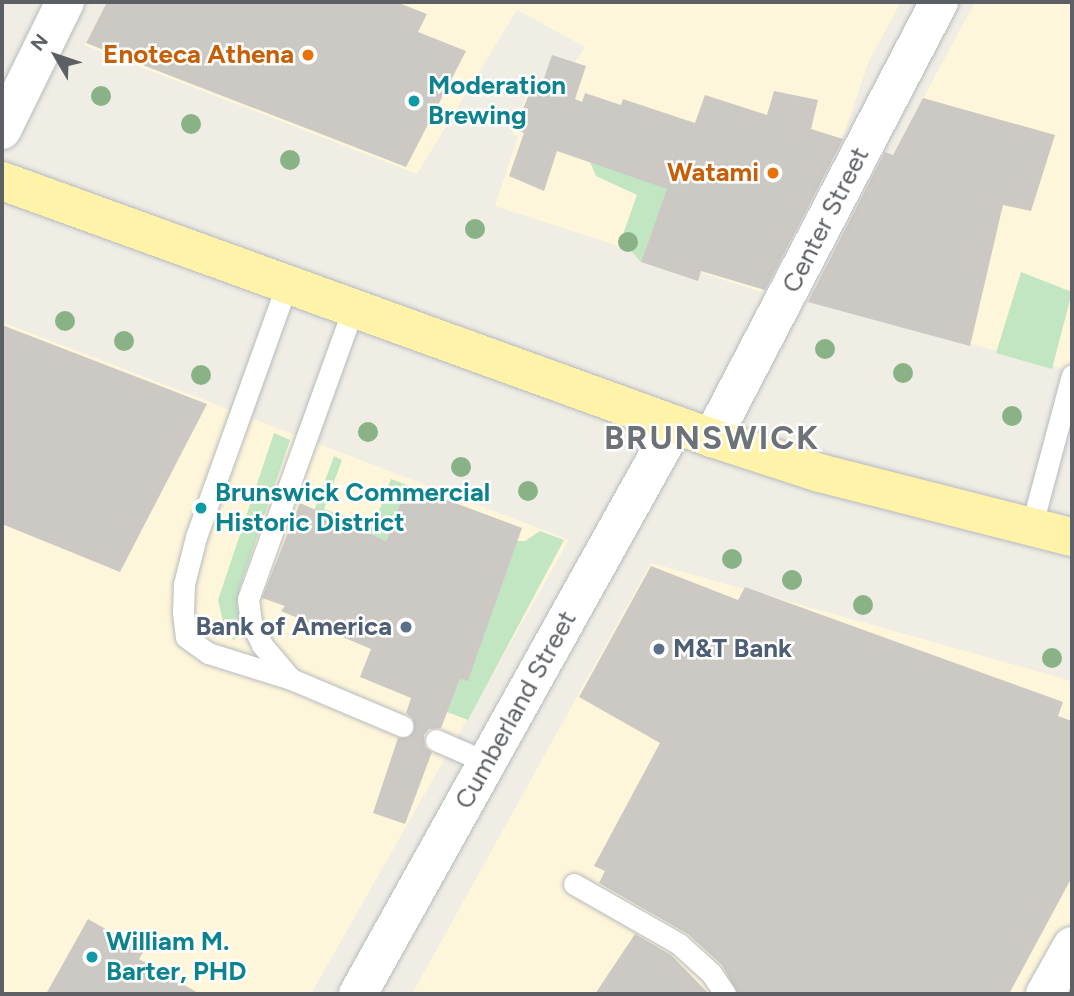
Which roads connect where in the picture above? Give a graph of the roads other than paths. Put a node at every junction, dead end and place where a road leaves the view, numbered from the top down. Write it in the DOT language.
graph roads {
  1 [pos="65,2"];
  2 [pos="939,2"];
  3 [pos="2,130"];
  4 [pos="2,181"];
  5 [pos="287,284"];
  6 [pos="354,309"];
  7 [pos="1071,374"];
  8 [pos="675,425"];
  9 [pos="712,438"];
  10 [pos="1031,528"];
  11 [pos="1072,537"];
  12 [pos="291,680"];
  13 [pos="402,726"];
  14 [pos="436,740"];
  15 [pos="486,762"];
  16 [pos="574,884"];
  17 [pos="1072,946"];
  18 [pos="358,994"];
  19 [pos="726,994"];
  20 [pos="1045,994"];
  1 -- 3 [label="street"];
  2 -- 9 [label="street, Center Street"];
  4 -- 5 [label="main road"];
  5 -- 6 [label="main road"];
  5 -- 12 [label="lane"];
  6 -- 8 [label="main road"];
  6 -- 12 [label="lane"];
  7 -- 10 [label="lane"];
  8 -- 9 [label="main road"];
  8 -- 15 [label="street, Cumberland Street"];
  9 -- 10 [label="main road"];
  10 -- 11 [label="main road"];
  12 -- 13 [label="lane"];
  14 -- 15 [label="lane"];
  15 -- 18 [label="street, Cumberland Street"];
  16 -- 19 [label="lane"];
  17 -- 20 [label="street"];
}
